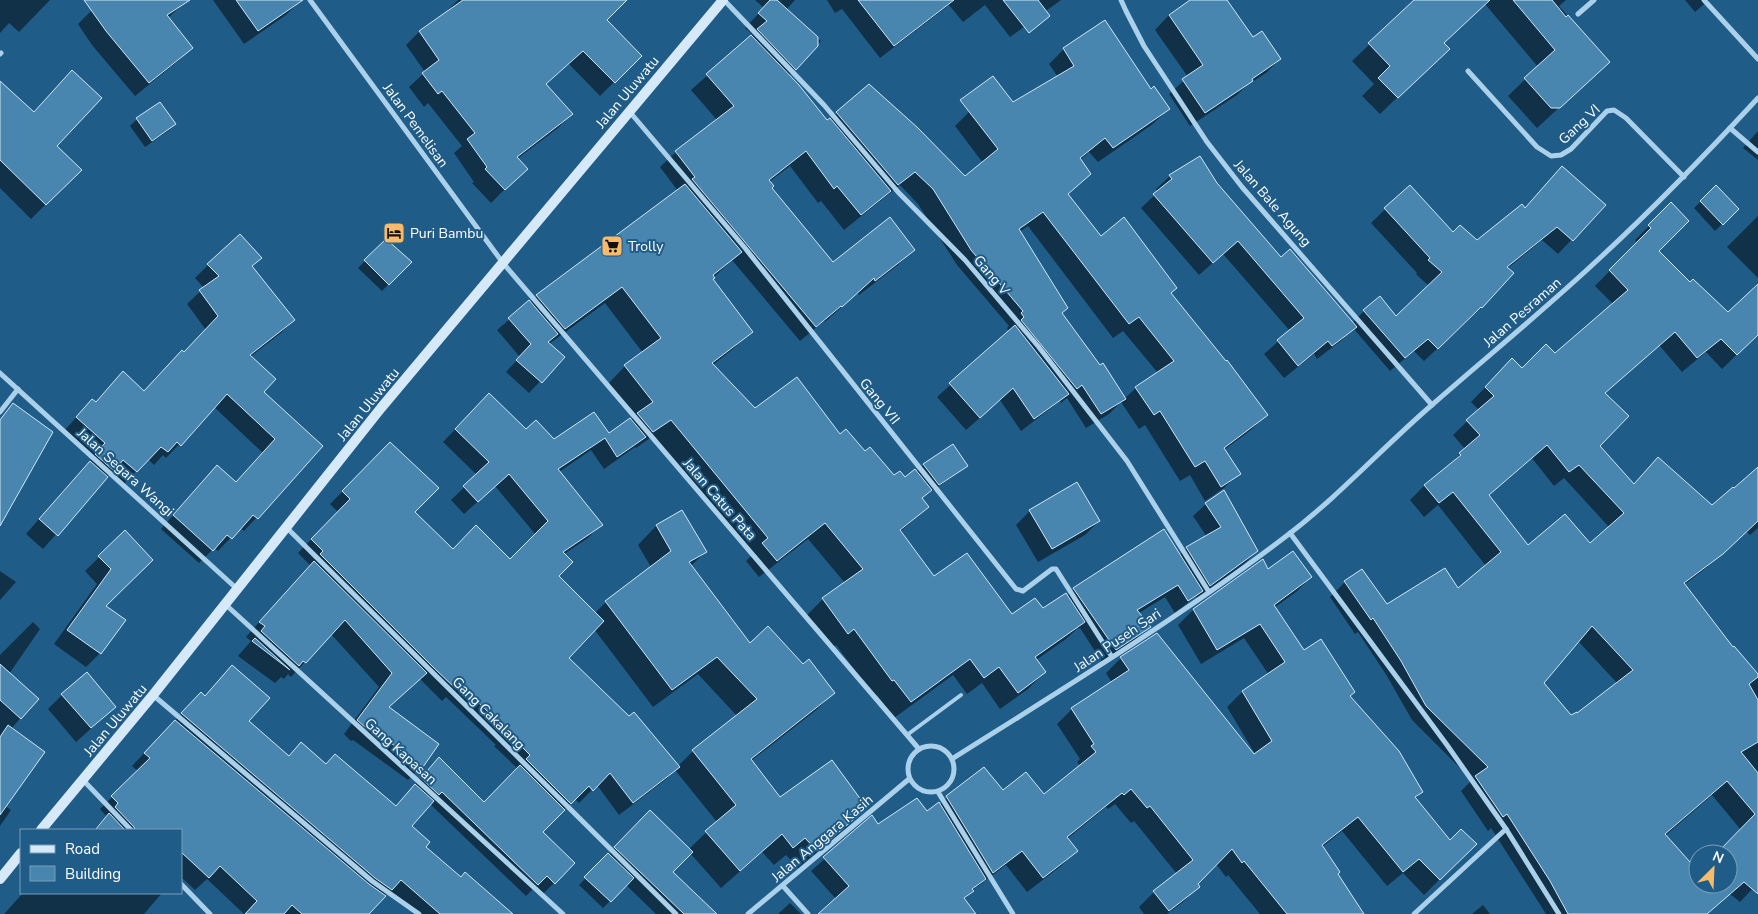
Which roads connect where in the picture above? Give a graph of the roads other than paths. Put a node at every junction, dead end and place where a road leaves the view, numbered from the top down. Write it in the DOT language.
graph roads {
  1 [pos="310,0"];
  2 [pos="723,0"];
  3 [pos="1121,0"];
  4 [pos="1594,0"];
  5 [pos="1704,0"];
  6 [pos="1578,14"];
  7 [pos="1758,59"];
  8 [pos="1468,72"];
  9 [pos="1758,98"];
  10 [pos="629,111"];
  11 [pos="1730,128"];
  12 [pos="1758,152"];
  13 [pos="1684,177"];
  14 [pos="503,263"];
  15 [pos="0,373"];
  16 [pos="18,389"];
  17 [pos="1432,405"];
  18 [pos="0,412"];
  19 [pos="286,527"];
  20 [pos="1290,533"];
  21 [pos="236,588"];
  22 [pos="1209,592"];
  23 [pos="224,604"];
  24 [pos="1112,657"];
  25 [pos="153,695"];
  26 [pos="961,695"];
  27 [pos="907,735"];
  28 [pos="919,749"];
  29 [pos="952,759"];
  30 [pos="910,779"];
  31 [pos="83,780"];
  32 [pos="938,792"];
  33 [pos="1506,828"];
  34 [pos="42,829"];
  35 [pos="130,829"];
  36 [pos="20,855"];
  37 [pos="0,879"];
  38 [pos="182,885"];
  39 [pos="783,886"];
  40 [pos="210,914"];
  41 [pos="419,914"];
  42 [pos="563,914"];
  43 [pos="676,914"];
  44 [pos="748,914"];
  45 [pos="808,914"];
  46 [pos="1013,914"];
  47 [pos="1414,914"];
  48 [pos="1559,914"];
  1 -- 14 [label="street, Jalan Pemelisan"];
  2 -- 10 [label="street, Jalan Uluwatu"];
  2 -- 22 [label="street, Gang V"];
  3 -- 17 [label="street, Jalan Bale Agung"];
  4 -- 6 [label="street"];
  5 -- 7 [label="street"];
  8 -- 13 [label="street, Gang VI"];
  9 -- 11 [label="street, Jalan Pesraman"];
  10 -- 14 [label="street, Jalan Uluwatu"];
  10 -- 24 [label="street, Gang VII"];
  11 -- 12 [label="street"];
  11 -- 13 [label="street, Jalan Pesraman"];
  13 -- 17 [label="street, Jalan Pesraman"];
  14 -- 19 [label="street, Jalan Uluwatu"];
  14 -- 27 [label="street, Jalan Catus Pata"];
  15 -- 16 [label="street, Jalan Segara Wangi"];
  16 -- 18 [label="street"];
  16 -- 21 [label="street, Jalan Segara Wangi"];
  17 -- 20 [label="street, Jalan Pesraman"];
  19 -- 21 [label="street, Jalan Uluwatu"];
  19 -- 43 [label="street, Gang Cakalang"];
  20 -- 22 [label="street, Jalan Puseh Sari"];
  20 -- 33 [label="street"];
  21 -- 23 [label="street, Jalan Uluwatu"];
  22 -- 24 [label="street, Jalan Puseh Sari"];
  23 -- 25 [label="street, Jalan Uluwatu"];
  23 -- 42 [label="street, Gang Kapasan"];
  24 -- 29 [label="street, Jalan Puseh Sari"];
  25 -- 31 [label="street, Jalan Uluwatu"];
  25 -- 41 [label="street"];
  26 -- 27 [label="lane"];
  27 -- 28 [label="street, Jalan Catus Pata"];
  28 -- 29 [label="street"];
  28 -- 30 [label="street"];
  29 -- 32 [label="street"];
  30 -- 32 [label="street"];
  30 -- 39 [label="street, Jalan Anggara Kasih"];
  31 -- 34 [label="street, Jalan Uluwatu"];
  31 -- 35 [label="street"];
  32 -- 46 [label="street"];
  33 -- 47 [label="street"];
  33 -- 48 [label="street"];
  36 -- 37 [label="street"];
  38 -- 40 [label="street"];
  39 -- 44 [label="street, Jalan Anggara Kasih"];
  39 -- 45 [label="street"];
}
